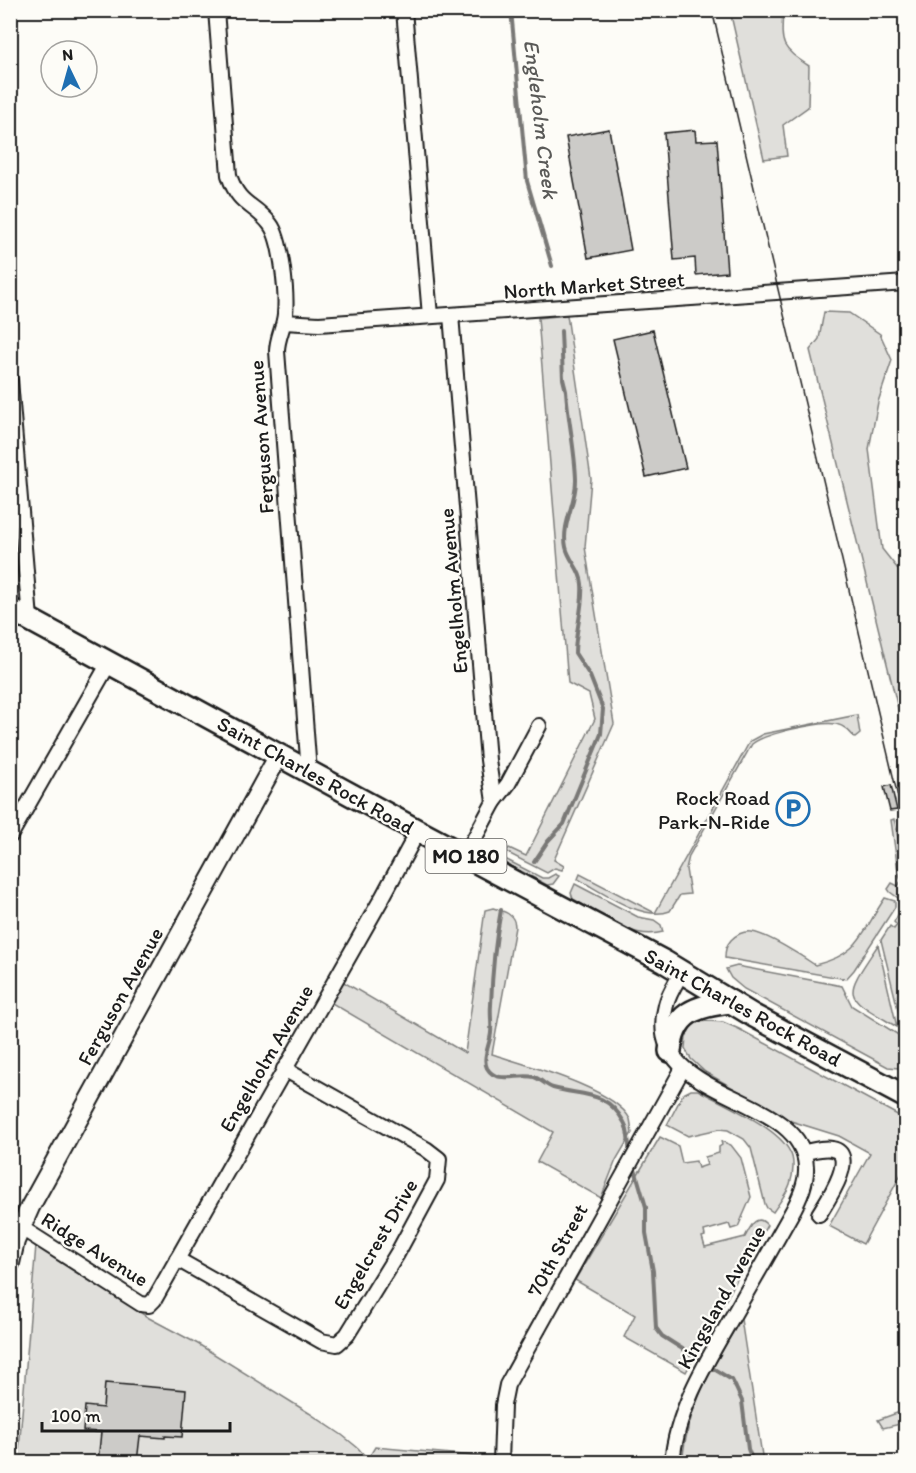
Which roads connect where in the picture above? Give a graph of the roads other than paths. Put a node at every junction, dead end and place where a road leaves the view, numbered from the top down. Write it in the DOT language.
graph roads {
  1 [pos="216,10"];
  2 [pos="404,10"];
  3 [pos="906,283"];
  4 [pos="451,315"];
  5 [pos="430,316"];
  6 [pos="284,322"];
  7 [pos="10,380"];
  8 [pos="10,609"];
  9 [pos="30,619"];
  10 [pos="109,663"];
  11 [pos="538,726"];
  12 [pos="279,755"];
  13 [pos="309,772"];
  14 [pos="494,802"];
  15 [pos="418,831"];
  16 [pos="10,836"];
  17 [pos="465,856"];
  18 [pos="682,972"];
  19 [pos="731,1002"];
  20 [pos="677,1060"];
  21 [pos="284,1069"];
  22 [pos="906,1096"];
  23 [pos="804,1152"];
  24 [pos="819,1214"];
  25 [pos="20,1227"];
  26 [pos="177,1259"];
  27 [pos="10,1263"];
  28 [pos="149,1305"];
  29 [pos="501,1462"];
  30 [pos="672,1462"];
  1 -- 6 [label="street, Ferguson Avenue"];
  2 -- 5 [label="street"];
  3 -- 4 [label="street, North Market Street"];
  4 -- 5 [label="street, North Market Street"];
  4 -- 14 [label="street, Engelholm Avenue"];
  5 -- 6 [label="street, North Market Street"];
  6 -- 13 [label="street, Ferguson Avenue"];
  7 -- 9 [label="street"];
  8 -- 9 [label="main road, Saint Charles Rock Road / MO 180"];
  9 -- 10 [label="main road, Saint Charles Rock Road / MO 180"];
  10 -- 12 [label="main road, Saint Charles Rock Road / MO 180"];
  10 -- 16 [label="street"];
  11 -- 14 [label="street"];
  12 -- 13 [label="main road, Saint Charles Rock Road / MO 180"];
  12 -- 25 [label="street, Ferguson Avenue"];
  13 -- 15 [label="main road, Saint Charles Rock Road / MO 180"];
  14 -- 17 [label="street"];
  15 -- 17 [label="main road, Saint Charles Rock Road / MO 180"];
  15 -- 21 [label="street, Engelholm Avenue"];
  17 -- 18 [label="main road, Saint Charles Rock Road / MO 180"];
  18 -- 19 [label="main road, Saint Charles Rock Road / MO 180"];
  18 -- 20 [label="street"];
  19 -- 20 [label="main road"];
  19 -- 22 [label="main road, Saint Charles Rock Road / MO 180"];
  20 -- 23 [label="street"];
  20 -- 29 [label="street, 70th Street"];
  21 -- 26 [label="street, Engelholm Avenue"];
  21 -- 26 [label="street, Engelcrest Drive"];
  23 -- 24 [label="street"];
  23 -- 30 [label="street, Kingsland Avenue"];
  25 -- 27 [label="street, Ferguson Avenue"];
  25 -- 28 [label="street, Ridge Avenue"];
  26 -- 28 [label="street, Engelholm Avenue"];
}
